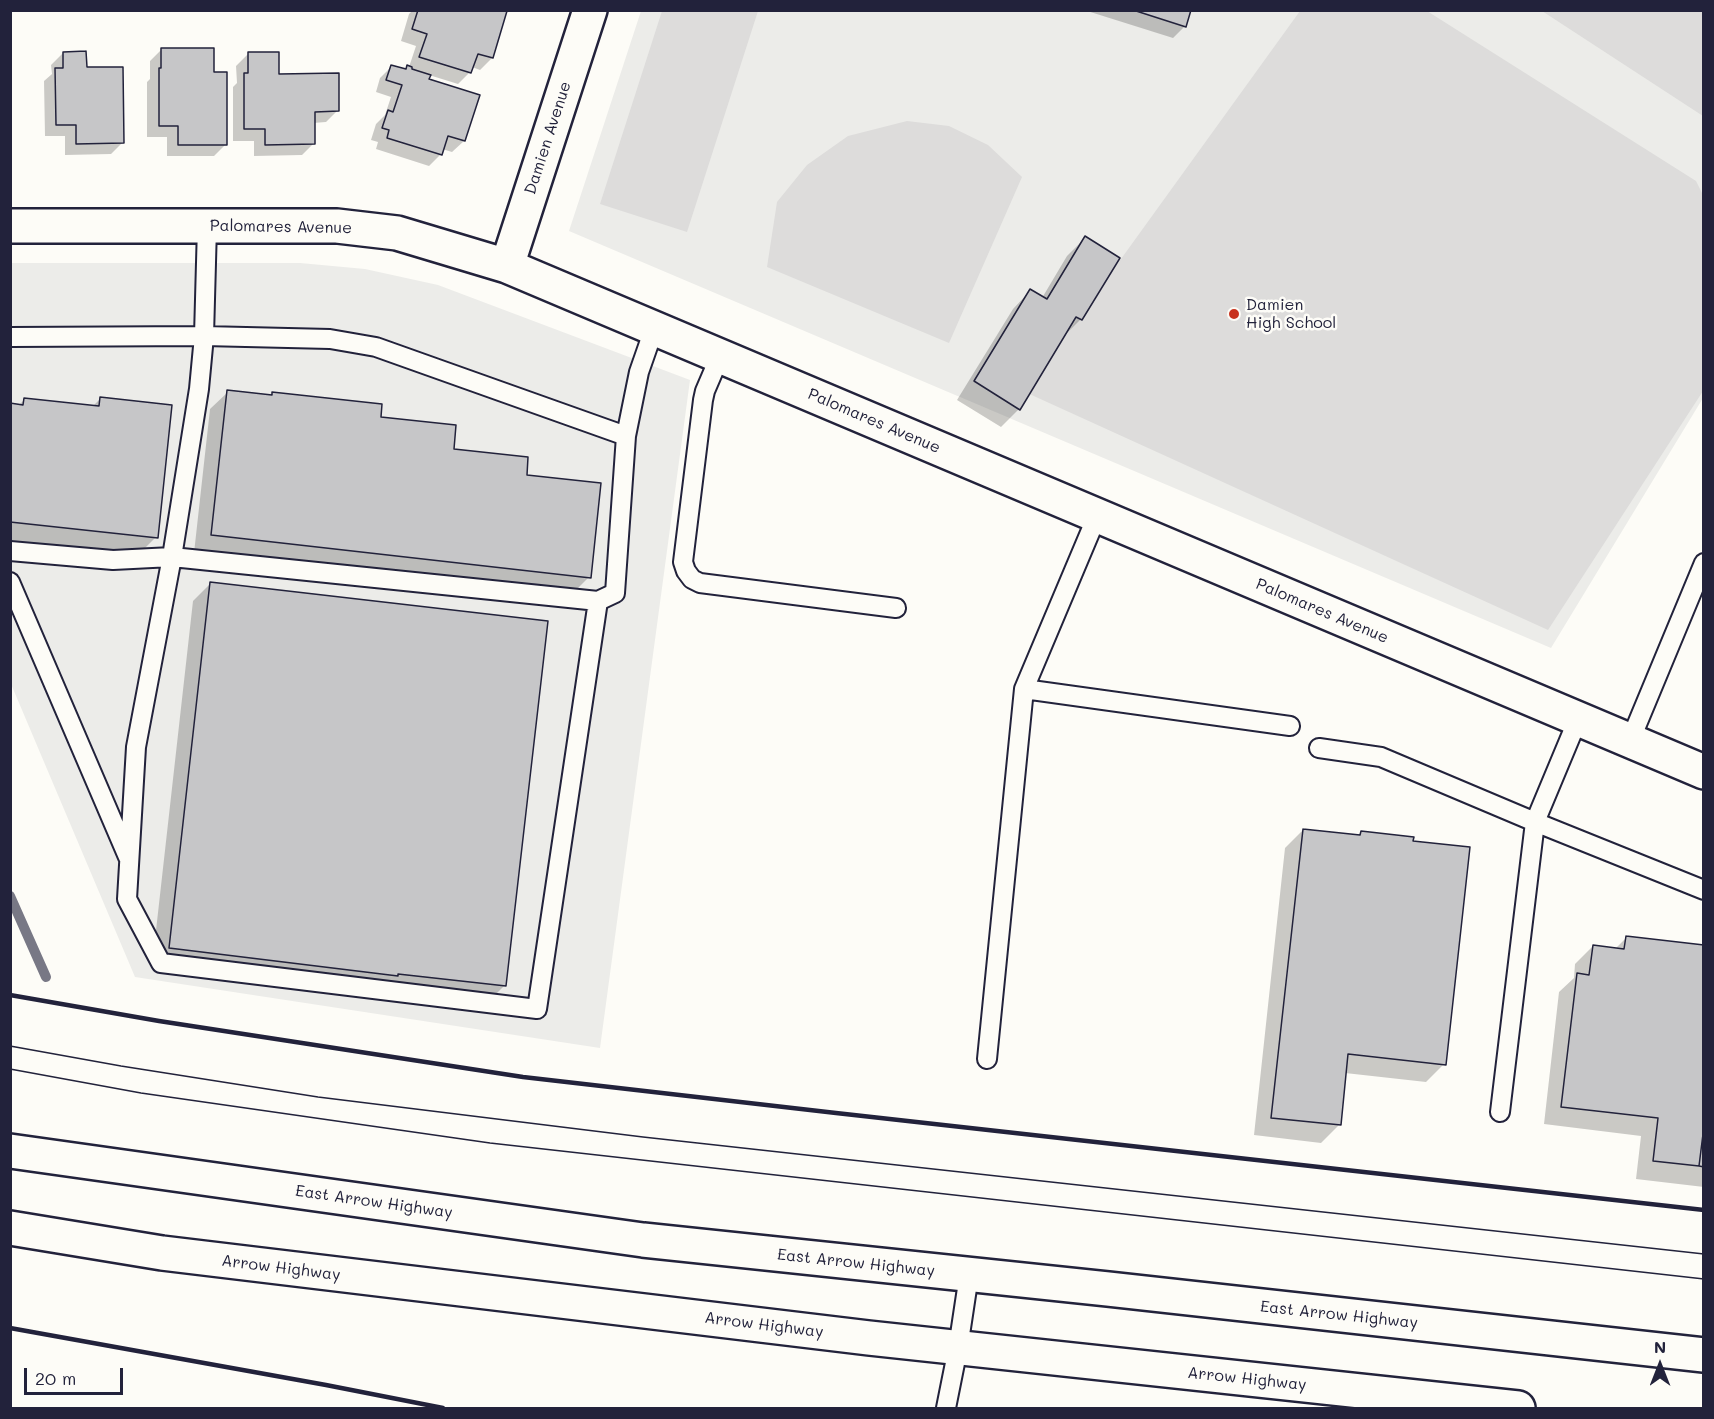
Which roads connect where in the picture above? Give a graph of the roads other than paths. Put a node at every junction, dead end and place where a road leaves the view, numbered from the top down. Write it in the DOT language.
graph roads {
  1 [pos="590,10"];
  2 [pos="10,226"];
  3 [pos="207,226"];
  4 [pos="507,266"];
  5 [pos="654,329"];
  6 [pos="204,336"];
  7 [pos="10,337"];
  8 [pos="720,356"];
  9 [pos="626,436"];
  10 [pos="1097,516"];
  11 [pos="10,551"];
  12 [pos="172,557"];
  13 [pos="1704,563"];
  14 [pos="10,582"];
  15 [pos="598,601"];
  16 [pos="896,608"];
  17 [pos="1024,688"];
  18 [pos="1578,719"];
  19 [pos="1290,726"];
  20 [pos="1630,741"];
  21 [pos="1319,748"];
  22 [pos="1704,772"];
  23 [pos="1535,822"];
  24 [pos="129,861"];
  25 [pos="1704,891"];
  26 [pos="987,1059"];
  27 [pos="1500,1112"];
  28 [pos="10,1151"];
  29 [pos="10,1228"];
  30 [pos="969,1275"];
  31 [pos="958,1348"];
  32 [pos="1704,1355"];
  33 [pos="1454,1405"];
  34 [pos="946,1408"];
  35 [pos="1518,1408"];
  1 -- 4 [label="main road, Damien Avenue"];
  2 -- 3 [label="main road, Palomares Avenue"];
  3 -- 4 [label="main road, Palomares Avenue"];
  3 -- 6 [label="lane"];
  4 -- 5 [label="main road, Palomares Avenue"];
  5 -- 8 [label="main road, Palomares Avenue"];
  5 -- 9 [label="lane"];
  6 -- 7 [label="lane"];
  6 -- 9 [label="lane"];
  6 -- 12 [label="lane"];
  8 -- 10 [label="main road, Palomares Avenue"];
  8 -- 16 [label="lane"];
  9 -- 15 [label="lane"];
  10 -- 17 [label="lane"];
  10 -- 18 [label="main road, Palomares Avenue"];
  11 -- 12 [label="lane"];
  12 -- 15 [label="lane"];
  12 -- 24 [label="lane"];
  13 -- 20 [label="lane"];
  14 -- 24 [label="lane"];
  15 -- 24 [label="lane"];
  17 -- 19 [label="lane"];
  17 -- 26 [label="lane"];
  18 -- 20 [label="main road, Palomares Avenue"];
  18 -- 23 [label="lane"];
  20 -- 22 [label="main road, Palomares Avenue"];
  21 -- 23 [label="lane"];
  23 -- 25 [label="lane"];
  23 -- 27 [label="lane"];
  28 -- 30 [label="main road, East Arrow Highway"];
  29 -- 31 [label="main road, Arrow Highway"];
  30 -- 31 [label="lane"];
  30 -- 32 [label="main road, East Arrow Highway"];
  31 -- 33 [label="main road, Arrow Highway"];
  31 -- 34 [label="lane"];
  33 -- 35 [label="main road, Arrow Highway"];
}
